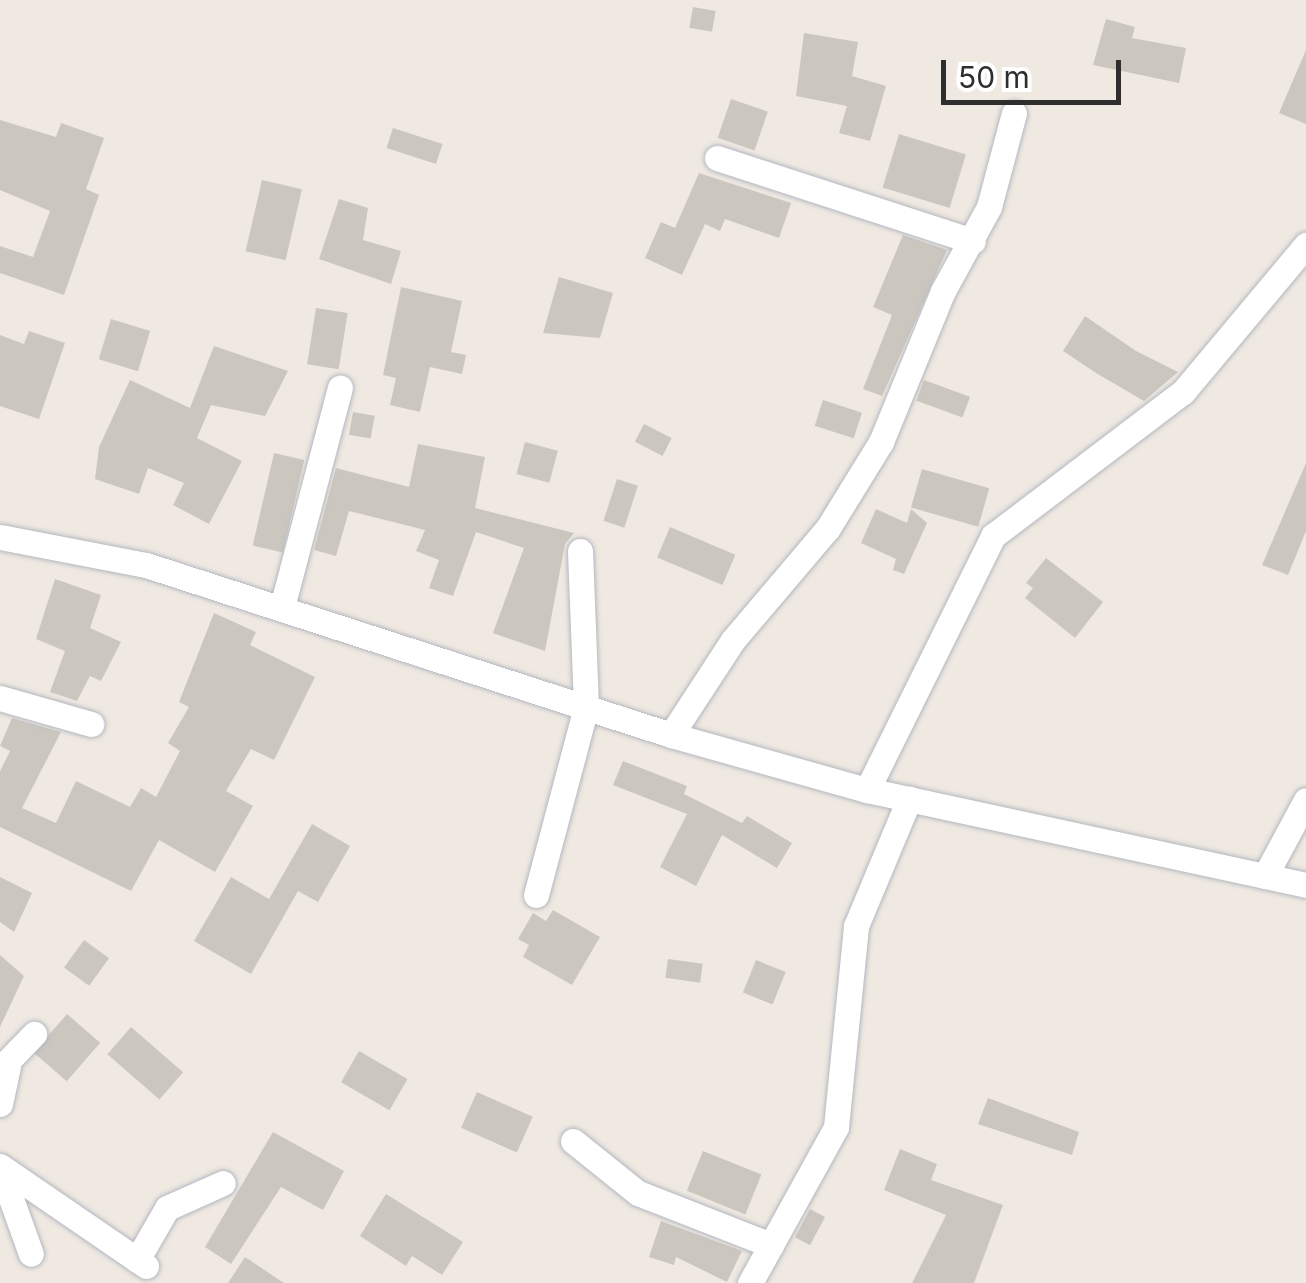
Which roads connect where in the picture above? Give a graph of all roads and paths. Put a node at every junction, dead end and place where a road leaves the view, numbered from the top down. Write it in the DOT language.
graph roads {
  1 [pos="1014,113"];
  2 [pos="718,158"];
  3 [pos="973,241"];
  4 [pos="1306,245"];
  5 [pos="340,388"];
  6 [pos="0,538"];
  7 [pos="580,551"];
  8 [pos="282,607"];
  9 [pos="0,698"];
  10 [pos="586,708"];
  11 [pos="91,724"];
  12 [pos="671,736"];
  13 [pos="867,790"];
  14 [pos="909,800"];
  15 [pos="1306,800"];
  16 [pos="1266,876"];
  17 [pos="1306,885"];
  18 [pos="536,894"];
  19 [pos="34,1034"];
  20 [pos="4,1068"];
  21 [pos="0,1104"];
  22 [pos="573,1141"];
  23 [pos="0,1167"];
  24 [pos="223,1183"];
  25 [pos="771,1245"];
  26 [pos="32,1254"];
  27 [pos="750,1283"];
  1 -- 3 [label="street"];
  2 -- 3 [label="street"];
  3 -- 12 [label="street"];
  4 -- 13 [label="street"];
  5 -- 8 [label="street"];
  6 -- 8 [label="street"];
  7 -- 10 [label="street"];
  8 -- 10 [label="street"];
  9 -- 11 [label="street"];
  10 -- 12 [label="street"];
  10 -- 18 [label="street"];
  12 -- 13 [label="street"];
  13 -- 14 [label="street"];
  14 -- 16 [label="street"];
  14 -- 25 [label="street"];
  15 -- 16 [label="street"];
  16 -- 17 [label="street"];
  19 -- 20 [label="street"];
  20 -- 21 [label="street"];
  22 -- 25 [label="street"];
  23 -- 24 [label="street"];
  23 -- 26 [label="street"];
  25 -- 27 [label="street"];
}
